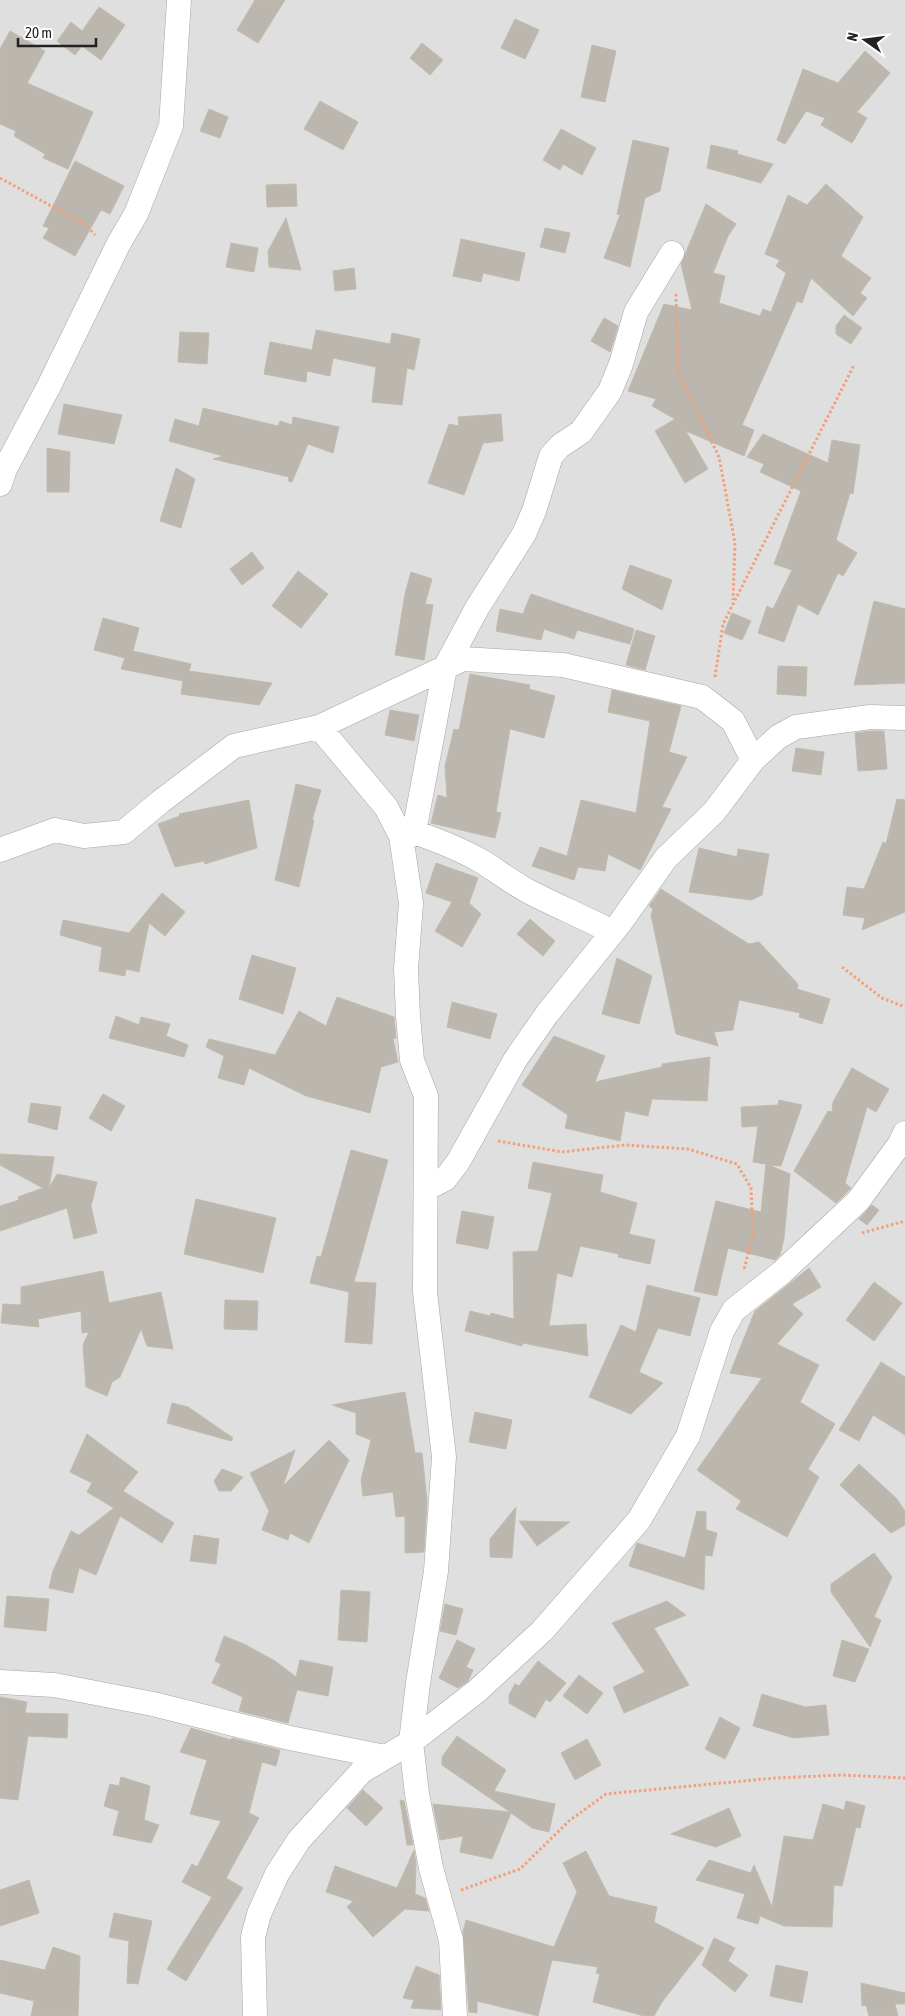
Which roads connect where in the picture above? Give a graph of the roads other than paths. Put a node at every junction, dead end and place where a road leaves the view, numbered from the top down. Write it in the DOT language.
graph roads {
  1 [pos="179,0"];
  2 [pos="672,253"];
  3 [pos="0,484"];
  4 [pos="445,668"];
  5 [pos="905,718"];
  6 [pos="319,728"];
  7 [pos="753,760"];
  8 [pos="408,837"];
  9 [pos="0,850"];
  10 [pos="612,932"];
  11 [pos="905,1133"];
  12 [pos="426,1190"];
  13 [pos="0,1682"];
  14 [pos="411,1742"];
  15 [pos="386,1757"];
  16 [pos="255,2016"];
  17 [pos="456,2016"];
  1 -- 3 [label="street"];
  2 -- 4 [label="street"];
  4 -- 6 [label="street"];
  4 -- 7 [label="street"];
  4 -- 8 [label="street"];
  5 -- 7 [label="street"];
  6 -- 8 [label="street"];
  6 -- 9 [label="street"];
  7 -- 10 [label="street"];
  8 -- 10 [label="street"];
  8 -- 12 [label="street"];
  10 -- 12 [label="street"];
  11 -- 14 [label="street"];
  12 -- 14 [label="street"];
  13 -- 15 [label="street"];
  14 -- 15 [label="street"];
  14 -- 17 [label="street"];
  15 -- 16 [label="street"];
}
